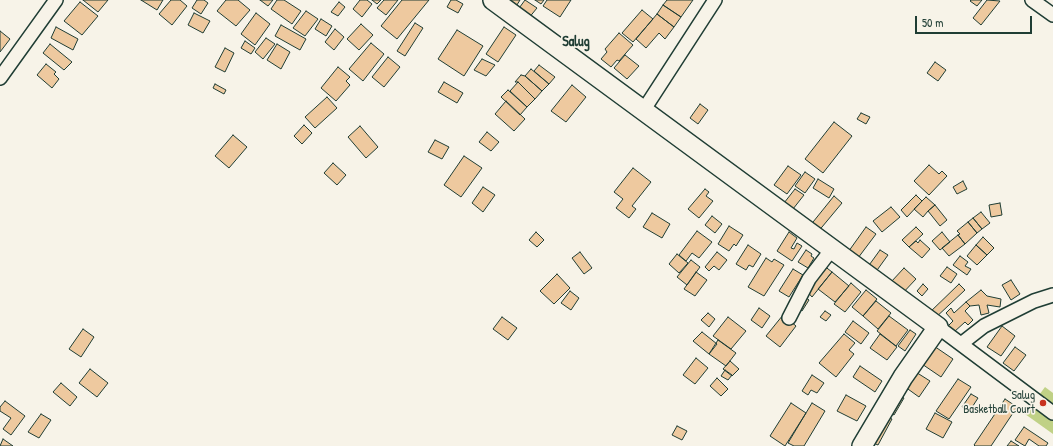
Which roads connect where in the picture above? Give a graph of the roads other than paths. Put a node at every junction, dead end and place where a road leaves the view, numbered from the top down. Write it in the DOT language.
graph roads {
  1 [pos="56,0"];
  2 [pos="493,0"];
  3 [pos="715,0"];
  4 [pos="1032,0"];
  5 [pos="1053,15"];
  6 [pos="0,78"];
  7 [pos="643,111"];
  8 [pos="832,249"];
  9 [pos="1053,295"];
  10 [pos="789,318"];
  11 [pos="938,327"];
  12 [pos="961,344"];
  13 [pos="1053,413"];
  14 [pos="862,446"];
  1 -- 6 [label="street"];
  2 -- 7 [label="street"];
  3 -- 7 [label="street"];
  4 -- 5 [label="street"];
  7 -- 8 [label="street"];
  8 -- 10 [label="street"];
  8 -- 11 [label="street"];
  9 -- 12 [label="street"];
  11 -- 12 [label="street"];
  11 -- 14 [label="street"];
  12 -- 13 [label="street"];
}
